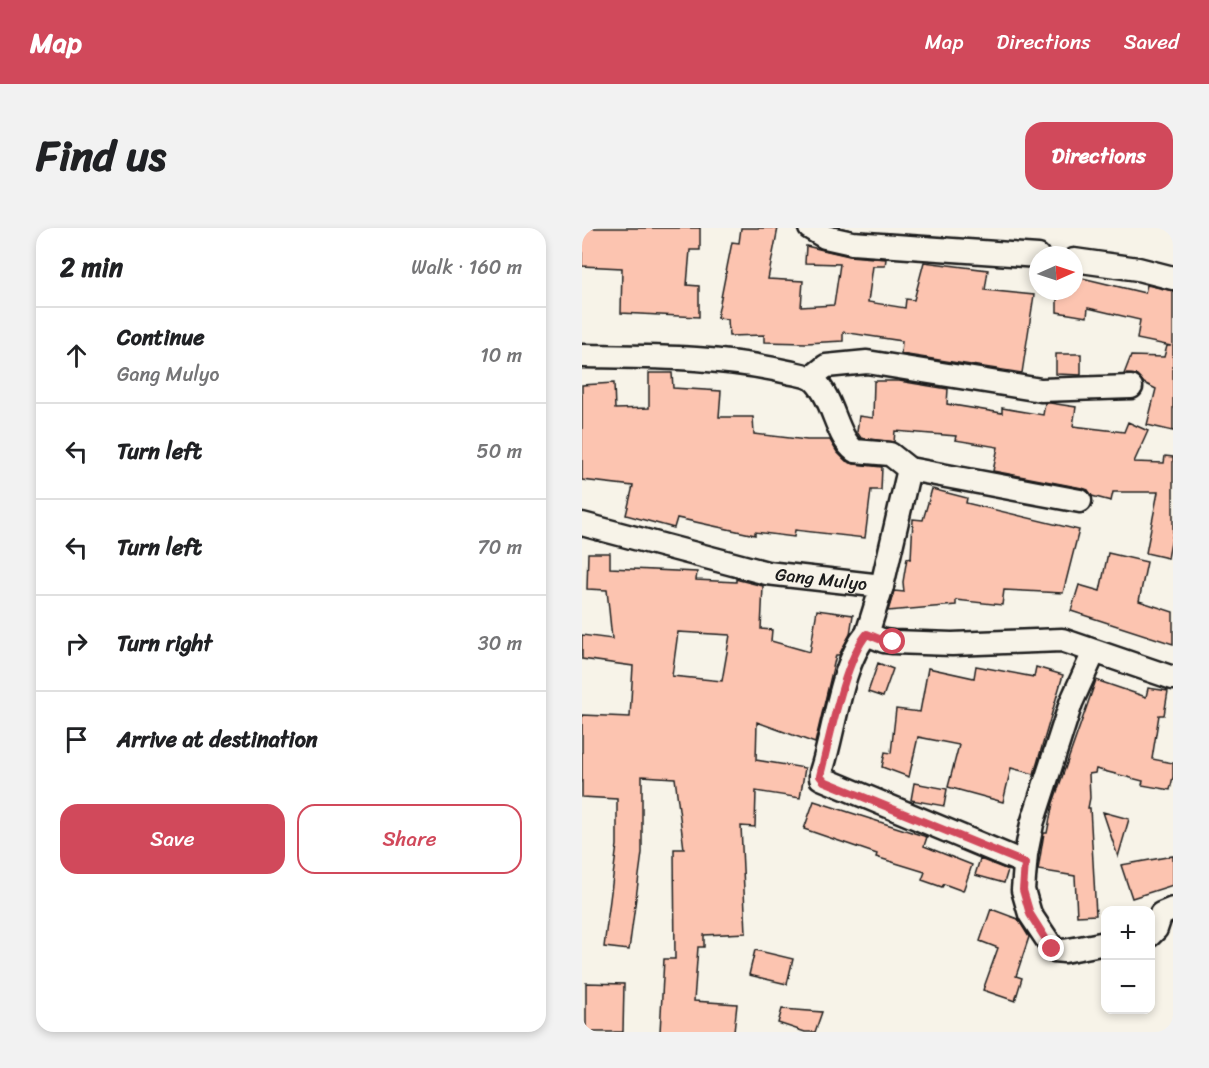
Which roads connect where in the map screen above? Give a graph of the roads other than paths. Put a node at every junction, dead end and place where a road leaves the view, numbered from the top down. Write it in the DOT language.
graph roads {
  1 [pos="810,228"];
  2 [pos="1029,255"];
  3 [pos="1083,261"];
  4 [pos="1173,278"];
  5 [pos="582,356"];
  6 [pos="811,378"];
  7 [pos="1131,387"];
  8 [pos="909,469"];
  9 [pos="1080,501"];
  10 [pos="582,524"];
  11 [pos="882,586"];
  12 [pos="867,634"];
  13 [pos="1095,652"];
  14 [pos="1173,678"];
  15 [pos="1025,863"];
  16 [pos="1173,909"];
  17 [pos="1155,930"];
  18 [pos="1101,945"];
  1 -- 2 [label="street"];
  3 -- 4 [label="street"];
  5 -- 6 [label="street"];
  6 -- 7 [label="street"];
  6 -- 8 [label="street"];
  8 -- 9 [label="street"];
  8 -- 11 [label="street"];
  10 -- 11 [label="street, Gang Mulyo"];
  11 -- 12 [label="street, Gang Mulyo"];
  12 -- 13 [label="street"];
  12 -- 15 [label="street, Gang Mulyo"];
  13 -- 14 [label="street"];
  13 -- 15 [label="street"];
  15 -- 18 [label="street"];
  16 -- 17 [label="street"];
}
